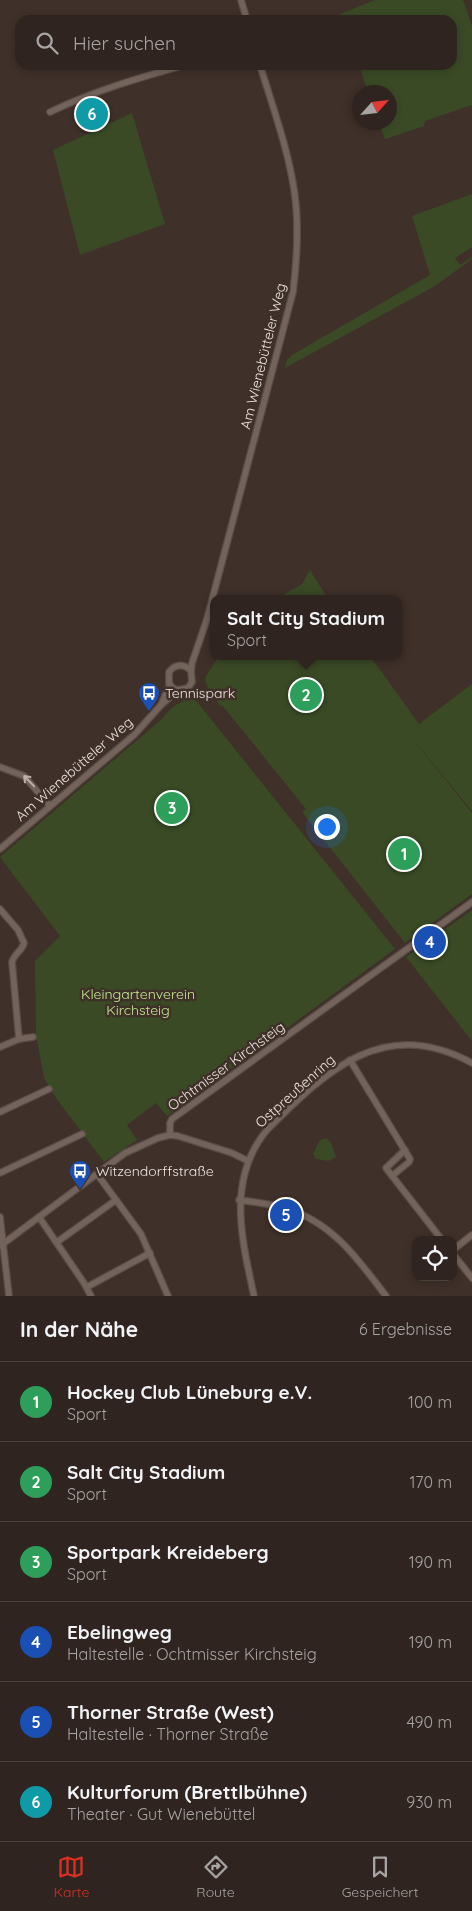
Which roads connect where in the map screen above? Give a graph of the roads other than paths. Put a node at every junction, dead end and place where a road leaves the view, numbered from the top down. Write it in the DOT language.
graph roads {
  1 [pos="241,0"];
  2 [pos="246,15"];
  3 [pos="168,70"];
  4 [pos="261,70"];
  5 [pos="50,112"];
  6 [pos="213,595"];
  7 [pos="210,608"];
  8 [pos="196,649"];
  9 [pos="183,666"];
  10 [pos="191,671"];
  11 [pos="170,686"];
  12 [pos="178,690"];
  13 [pos="160,705"];
  14 [pos="0,767"];
  15 [pos="50,806"];
  16 [pos="0,849"];
  17 [pos="472,902"];
  18 [pos="0,909"];
  19 [pos="32,1037"];
  20 [pos="19,1039"];
  21 [pos="0,1048"];
  22 [pos="350,1060"];
  23 [pos="472,1063"];
  24 [pos="49,1089"];
  25 [pos="0,1112"];
  26 [pos="82,1134"];
  27 [pos="170,1135"];
  28 [pos="404,1150"];
  29 [pos="248,1160"];
  30 [pos="0,1172"];
  31 [pos="96,1174"];
  32 [pos="392,1176"];
  33 [pos="116,1200"];
  34 [pos="239,1200"];
  35 [pos="0,1216"];
  36 [pos="38,1217"];
  37 [pos="472,1235"];
  38 [pos="439,1236"];
  39 [pos="57,1242"];
  40 [pos="2,1244"];
  41 [pos="457,1248"];
  42 [pos="150,1253"];
  43 [pos="0,1254"];
  44 [pos="457,1257"];
  45 [pos="5,1259"];
  46 [pos="472,1278"];
  47 [pos="87,1287"];
  48 [pos="9,1296"];
  49 [pos="91,1296"];
  50 [pos="168,1296"];
  51 [pos="254,1296"];
  52 [pos="386,1296"];
  1 -- 2 [label="street"];
  3 -- 5 [label="street"];
  4 -- 6 [label="street, Am Wienebütteler Weg"];
  7 -- 8 [label="street, Am Wienebütteler Weg"];
  8 -- 9 [label="street, Am Wienebütteler Weg"];
  8 -- 10 [label="street, Am Wienebütteler Weg"];
  9 -- 10 [label="street"];
  9 -- 11 [label="street, Am Wienebütteler Weg"];
  10 -- 12 [label="street, Am Wienebütteler Weg"];
  11 -- 12 [label="street"];
  11 -- 13 [label="street, Am Wienebütteler Weg"];
  12 -- 13 [label="street, Am Wienebütteler Weg"];
  13 -- 15 [label="street, Am Wienebütteler Weg"];
  15 -- 14 [label="street, one-way"];
  15 -- 16 [label="street, Am Wienebütteler Weg"];
  17 -- 27 [label="street, Ochtmisser Kirchsteig"];
  18 -- 20 [label="street"];
  19 -- 20 [label="street"];
  20 -- 21 [label="street"];
  22 -- 23 [label="street, Ostpreußenring"];
  22 -- 28 [label="street"];
  22 -- 29 [label="street, Ostpreußenring"];
  24 -- 25 [label="street"];
  26 -- 30 [label="street"];
  27 -- 29 [label="street"];
  27 -- 31 [label="street"];
  28 -- 32 [label="street"];
  28 -- 32 [label="street"];
  29 -- 34 [label="street, Ostpreußenring"];
  31 -- 33 [label="street"];
  31 -- 36 [label="street"];
  32 -- 38 [label="street"];
  33 -- 39 [label="street"];
  33 -- 42 [label="street"];
  34 -- 51 [label="street, Ostpreußenring"];
  34 -- 52 [label="street"];
  35 -- 40 [label="street"];
  36 -- 39 [label="street"];
  36 -- 40 [label="street"];
  37 -- 41 [label="street"];
  39 -- 47 [label="street"];
  40 -- 45 [label="street"];
  42 -- 47 [label="street"];
  42 -- 50 [label="street"];
  43 -- 45 [label="street"];
  44 -- 46 [label="street"];
  45 -- 48 [label="street"];
  47 -- 49 [label="street"];
}
